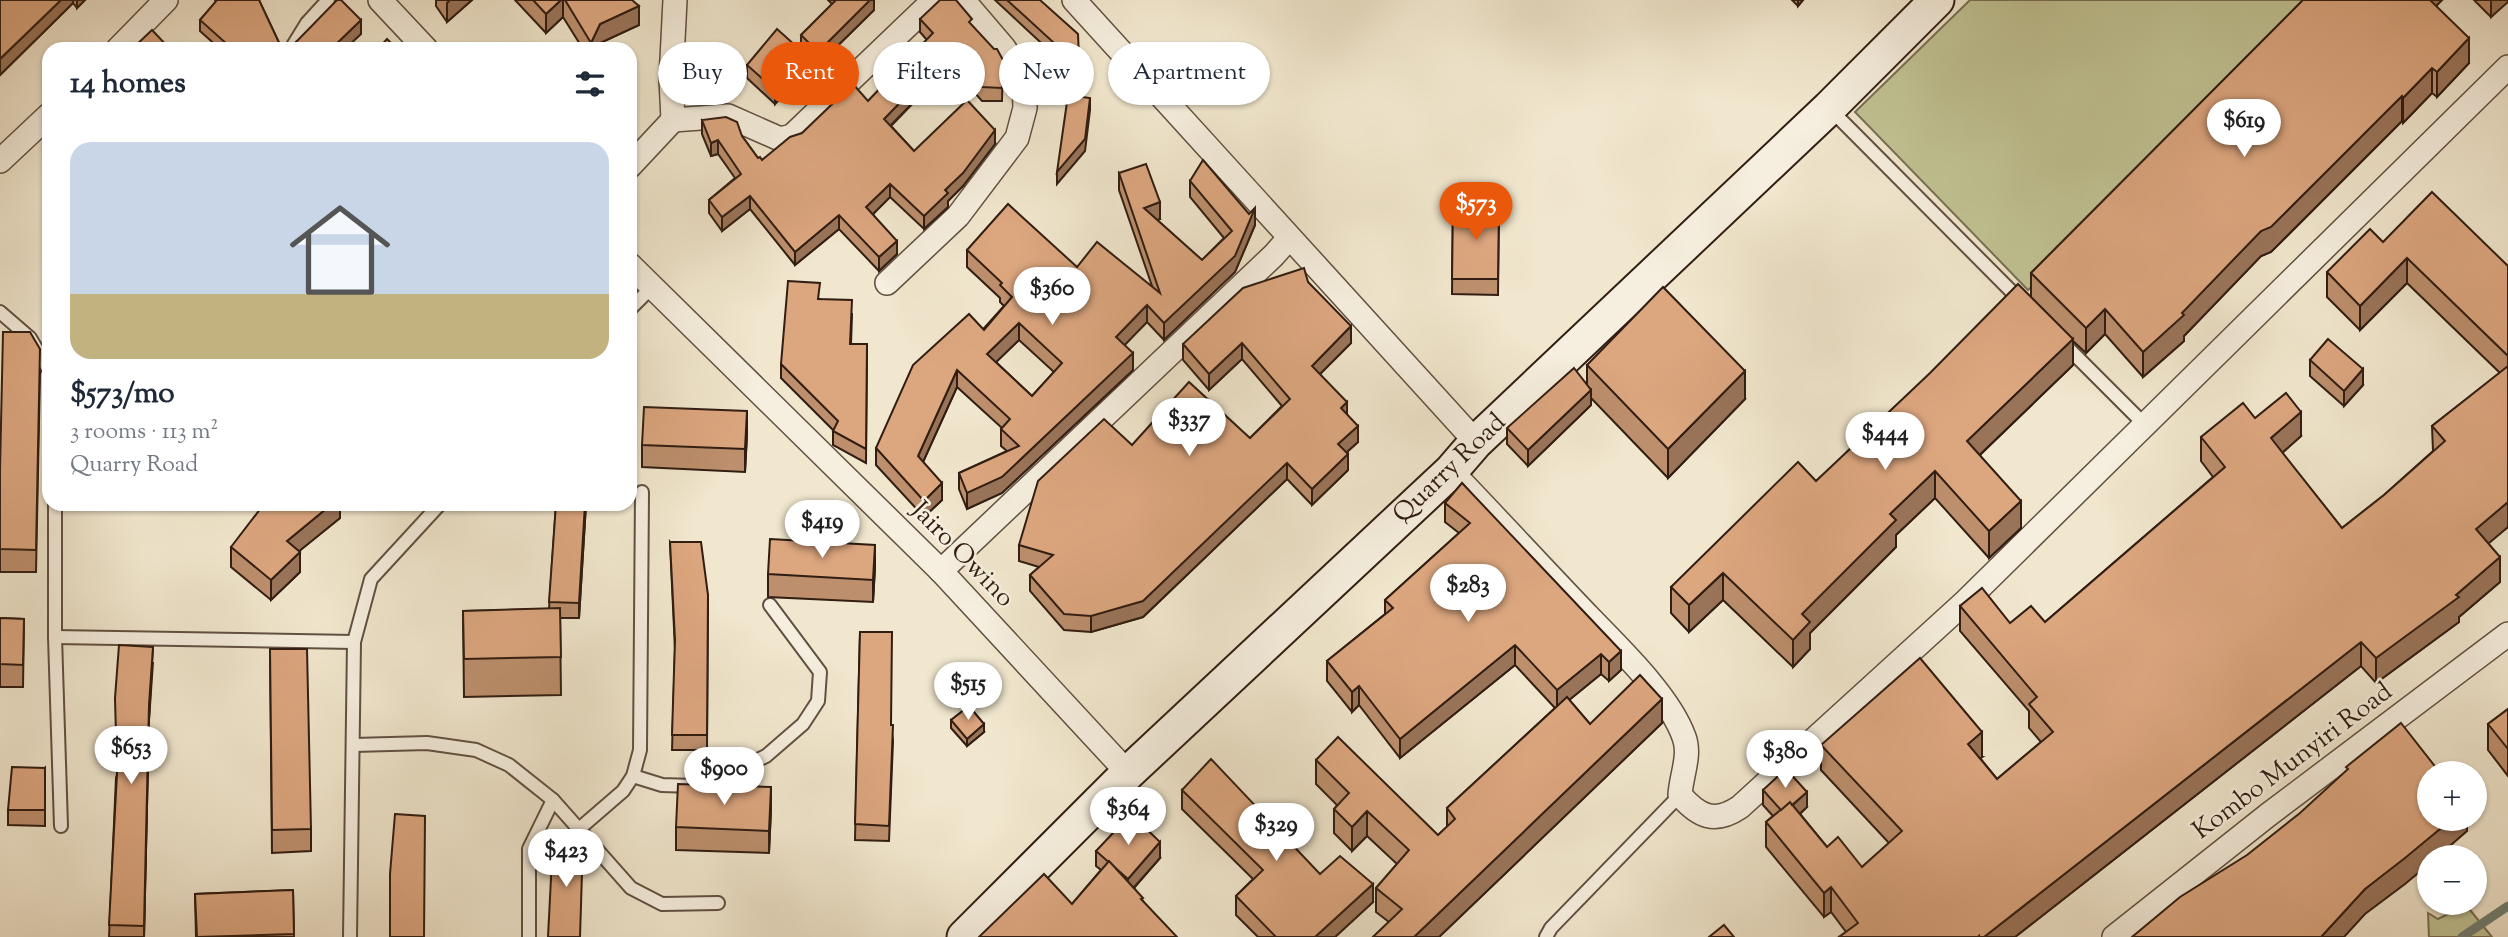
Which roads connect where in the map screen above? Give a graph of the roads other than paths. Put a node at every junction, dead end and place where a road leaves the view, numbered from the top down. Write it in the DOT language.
graph roads {
  1 [pos="328,0"];
  2 [pos="380,0"];
  3 [pos="675,0"];
  4 [pos="934,0"];
  5 [pos="963,0"];
  6 [pos="1074,0"];
  7 [pos="1937,0"];
  8 [pos="161,2"];
  9 [pos="124,42"];
  10 [pos="295,42"];
  11 [pos="419,42"];
  12 [pos="2508,67"];
  13 [pos="1829,108"];
  14 [pos="673,120"];
  15 [pos="42,122"];
  16 [pos="637,159"];
  17 [pos="0,161"];
  18 [pos="1289,238"];
  19 [pos="637,273"];
  20 [pos="887,283"];
  21 [pos="651,288"];
  22 [pos="637,302"];
  23 [pos="2030,310"];
  24 [pos="0,312"];
  25 [pos="2049,329"];
  26 [pos="42,358"];
  27 [pos="2145,425"];
  28 [pos="1476,442"];
  29 [pos="1451,471"];
  30 [pos="642,492"];
  31 [pos="55,511"];
  32 [pos="434,511"];
  33 [pos="941,571"];
  34 [pos="769,605"];
  35 [pos="2508,634"];
  36 [pos="55,637"];
  37 [pos="354,642"];
  38 [pos="354,746"];
  39 [pos="1128,773"];
  40 [pos="633,776"];
  41 [pos="1680,795"];
  42 [pos="553,800"];
  43 [pos="61,825"];
  44 [pos="579,829"];
  45 [pos="718,903"];
  46 [pos="350,937"];
  47 [pos="528,937"];
  48 [pos="964,937"];
  49 [pos="1546,937"];
  50 [pos="2114,937"];
  1 -- 10 [label="lane"];
  2 -- 11 [label="street"];
  3 -- 14 [label="street"];
  4 -- 14 [label="street"];
  5 -- 20 [label="street"];
  6 -- 18 [label="street"];
  7 -- 13 [label="main road, Quarry Road"];
  8 -- 9 [label="street"];
  12 -- 27 [label="street"];
  13 -- 23 [label="lane"];
  13 -- 28 [label="main road, Quarry Road"];
  14 -- 16 [label="street"];
  15 -- 17 [label="street"];
  18 -- 28 [label="street"];
  18 -- 33 [label="street"];
  19 -- 21 [label="street, Jairo Owino"];
  21 -- 22 [label="lane"];
  21 -- 33 [label="street, Jairo Owino"];
  24 -- 26 [label="lane"];
  25 -- 27 [label="lane"];
  27 -- 41 [label="street"];
  28 -- 29 [label="main road, Quarry Road"];
  29 -- 39 [label="main road, Quarry Road"];
  29 -- 41 [label="street"];
  30 -- 40 [label="lane"];
  31 -- 36 [label="lane"];
  32 -- 37 [label="lane"];
  33 -- 39 [label="street, Jairo Owino"];
  34 -- 40 [label="lane"];
  35 -- 50 [label="street, Kombo Munyiri Road"];
  36 -- 37 [label="lane"];
  36 -- 43 [label="lane"];
  37 -- 38 [label="lane"];
  38 -- 42 [label="lane"];
  38 -- 46 [label="lane"];
  39 -- 48 [label="main road, Quarry Road"];
  40 -- 44 [label="lane"];
  41 -- 49 [label="lane"];
  42 -- 44 [label="lane"];
  42 -- 47 [label="lane"];
  44 -- 45 [label="lane"];
}
